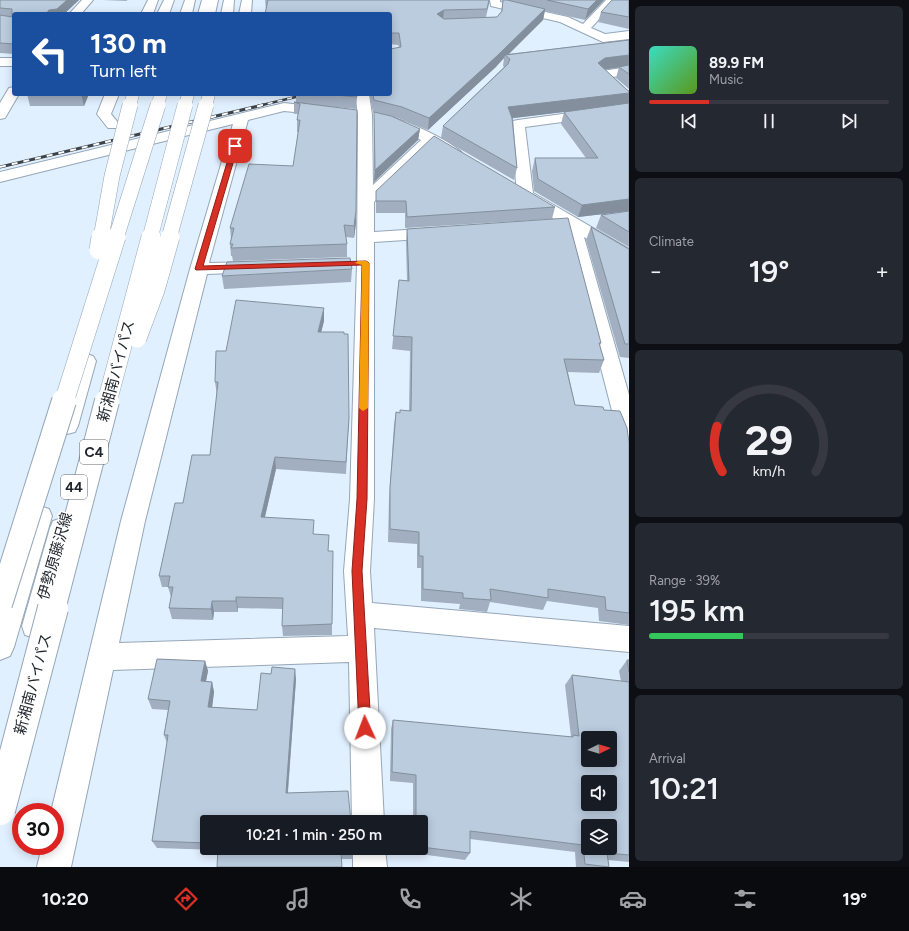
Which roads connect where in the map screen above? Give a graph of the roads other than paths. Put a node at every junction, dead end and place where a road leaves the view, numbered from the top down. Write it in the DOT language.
graph roads {
  1 [pos="88,0"];
  2 [pos="153,0"];
  3 [pos="169,0"];
  4 [pos="190,0"];
  5 [pos="195,0"];
  6 [pos="207,0"];
  7 [pos="213,0"];
  8 [pos="229,0"];
  9 [pos="247,0"];
  10 [pos="531,0"];
  11 [pos="612,0"];
  12 [pos="495,2"];
  13 [pos="521,9"];
  14 [pos="77,12"];
  15 [pos="148,12"];
  16 [pos="164,12"];
  17 [pos="187,12"];
  18 [pos="192,12"];
  19 [pos="204,12"];
  20 [pos="210,12"];
  21 [pos="226,12"];
  22 [pos="245,12"];
  23 [pos="494,16"];
  24 [pos="584,29"];
  25 [pos="629,35"];
  26 [pos="0,62"];
  27 [pos="12,62"];
  28 [pos="629,71"];
  29 [pos="12,94"];
  30 [pos="111,96"];
  31 [pos="132,96"];
  32 [pos="160,96"];
  33 [pos="187,96"];
  34 [pos="208,96"];
  35 [pos="629,98"];
  36 [pos="359,108"];
  37 [pos="629,109"];
  38 [pos="336,112"];
  39 [pos="0,115"];
  40 [pos="242,116"];
  41 [pos="113,125"];
  42 [pos="436,134"];
  43 [pos="471,163"];
  44 [pos="0,177"];
  45 [pos="511,186"];
  46 [pos="525,194"];
  47 [pos="365,201"];
  48 [pos="602,221"];
  49 [pos="572,223"];
  50 [pos="545,225"];
  51 [pos="452,232"];
  52 [pos="366,238"];
  53 [pos="629,256"];
  54 [pos="273,267"];
  55 [pos="199,269"];
  56 [pos="85,334"];
  57 [pos="629,434"];
  58 [pos="91,464"];
  59 [pos="0,604"];
  60 [pos="359,614"];
  61 [pos="629,639"];
  62 [pos="0,647"];
  63 [pos="362,649"];
  64 [pos="102,657"];
  65 [pos="0,752"];
  66 [pos="0,810"];
  67 [pos="368,815"];
  68 [pos="369,855"];
  69 [pos="54,867"];
  70 [pos="370,867"];
  1 -- 14 [label="main road"];
  2 -- 15 [label="main road"];
  3 -- 16 [label="main road"];
  4 -- 17 [label="main road"];
  5 -- 18 [label="main road"];
  6 -- 19 [label="main road"];
  7 -- 20 [label="main road"];
  8 -- 21 [label="main road"];
  9 -- 22 [label="main road"];
  10 -- 13 [label="main road"];
  11 -- 24 [label="main road"];
  12 -- 13 [label="main road"];
  12 -- 23 [label="main road"];
  13 -- 24 [label="main road"];
  24 -- 25 [label="main road"];
  26 -- 27 [label="main road"];
  28 -- 35 [label="main road"];
  29 -- 39 [label="main road"];
  30 -- 41 [label="main road"];
  31 -- 56 [label="main road, bridge"];
  32 -- 56 [label="main road, bridge"];
  33 -- 58 [label="main road, 新湘南バイパス / C4, bridge"];
  34 -- 58 [label="main road, bridge"];
  36 -- 42 [label="main road"];
  36 -- 47 [label="main road"];
  37 -- 46 [label="main road"];
  38 -- 40 [label="main road"];
  40 -- 44 [label="main road"];
  40 -- 55 [label="main road"];
  42 -- 43 [label="main road"];
  42 -- 47 [label="main road"];
  45 -- 46 [label="main road"];
  46 -- 49 [label="main road"];
  47 -- 52 [label="main road"];
  48 -- 49 [label="main road"];
  49 -- 50 [label="main road"];
  49 -- 53 [label="main road"];
  49 -- 57 [label="main road"];
  51 -- 52 [label="main road"];
  52 -- 60 [label="main road"];
  54 -- 55 [label="main road"];
  55 -- 64 [label="main road"];
  56 -- 59 [label="main road, bridge"];
  58 -- 66 [label="main road, 新湘南バイパス / C4, bridge"];
  60 -- 61 [label="main road"];
  60 -- 63 [label="main road"];
  62 -- 65 [label="main road, 伊勢原藤沢線 / 44"];
  63 -- 64 [label="main road"];
  63 -- 67 [label="main road"];
  64 -- 69 [label="main road"];
  68 -- 70 [label="main road"];
}
